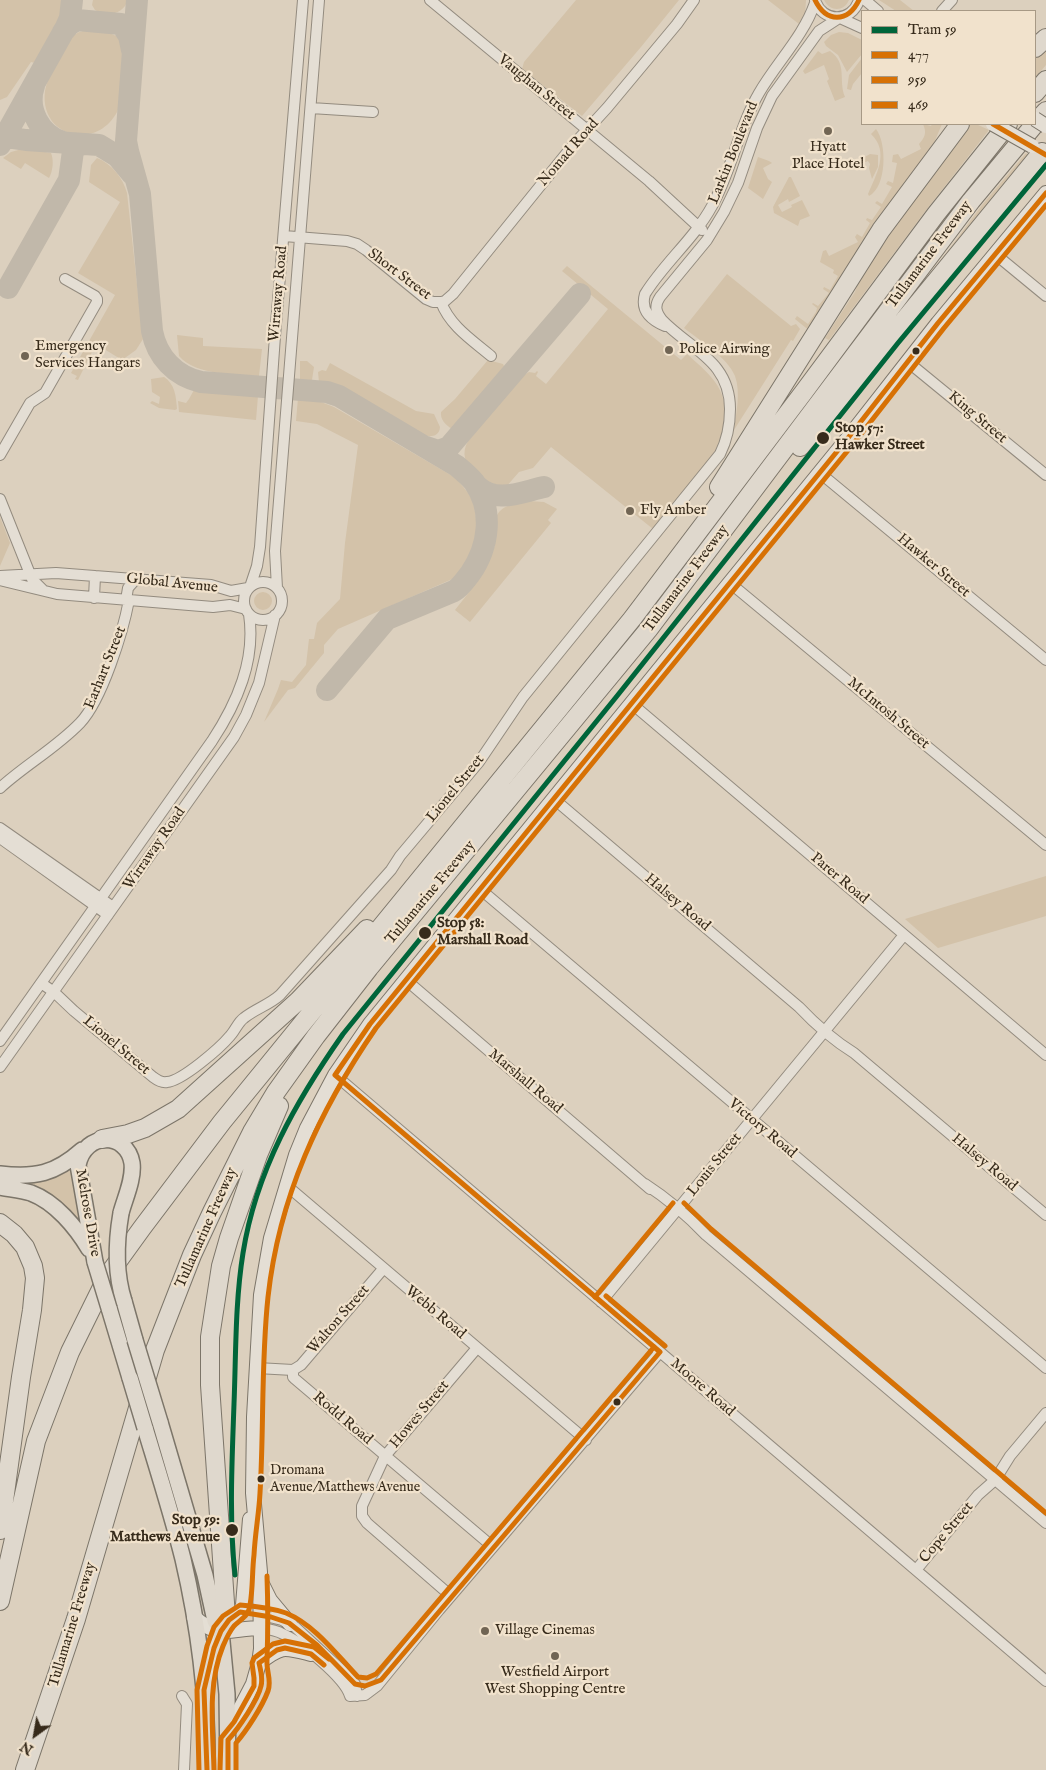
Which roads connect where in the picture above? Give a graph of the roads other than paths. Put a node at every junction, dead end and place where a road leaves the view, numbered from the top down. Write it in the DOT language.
graph roads {
  1 [pos="303,0"];
  2 [pos="319,0"];
  3 [pos="430,0"];
  4 [pos="694,0"];
  5 [pos="859,0"];
  6 [pos="866,0"];
  7 [pos="952,0"];
  8 [pos="815,1"];
  9 [pos="877,10"];
  10 [pos="943,10"];
  11 [pos="839,18"];
  12 [pos="861,28"];
  13 [pos="1046,38"];
  14 [pos="1036,47"];
  15 [pos="1046,80"];
  16 [pos="1036,92"];
  17 [pos="311,108"];
  18 [pos="1046,111"];
  19 [pos="373,112"];
  20 [pos="1036,123"];
  21 [pos="946,125"];
  22 [pos="959,125"];
  23 [pos="995,125"];
  24 [pos="1007,125"];
  25 [pos="1034,125"];
  26 [pos="586,129"];
  27 [pos="943,146"];
  28 [pos="1042,150"];
  29 [pos="1046,193"];
  30 [pos="699,226"];
  31 [pos="284,236"];
  32 [pos="300,237"];
  33 [pos="709,237"];
  34 [pos="995,254"];
  35 [pos="65,279"];
  36 [pos="1046,296"];
  37 [pos="441,302"];
  38 [pos="671,328"];
  39 [pos="491,356"];
  40 [pos="908,362"];
  41 [pos="268,439"];
  42 [pos="284,441"];
  43 [pos="0,455"];
  44 [pos="820,473"];
  45 [pos="1046,475"];
  46 [pos="0,499"];
  47 [pos="30,573"];
  48 [pos="95,576"];
  49 [pos="0,578"];
  50 [pos="136,579"];
  51 [pos="730,583"];
  52 [pos="249,587"];
  53 [pos="277,588"];
  54 [pos="44,591"];
  55 [pos="94,598"];
  56 [pos="128,600"];
  57 [pos="247,611"];
  58 [pos="275,615"];
  59 [pos="632,619"];
  60 [pos="648,630"];
  61 [pos="1046,660"];
  62 [pos="631,704"];
  63 [pos="204,752"];
  64 [pos="217,762"];
  65 [pos="1,788"];
  66 [pos="554,799"];
  67 [pos="477,808"];
  68 [pos="0,828"];
  69 [pos="0,838"];
  70 [pos="11,841"];
  71 [pos="1046,846"];
  72 [pos="480,889"];
  73 [pos="98,902"];
  74 [pos="111,911"];
  75 [pos="904,935"];
  76 [pos="370,968"];
  77 [pos="406,980"];
  78 [pos="41,983"];
  79 [pos="54,992"];
  80 [pos="826,1029"];
  81 [pos="0,1041"];
  82 [pos="1046,1055"];
  83 [pos="0,1067"];
  84 [pos="335,1075"];
  85 [pos="752,1120"];
  86 [pos="95,1142"];
  87 [pos="0,1174"];
  88 [pos="286,1185"];
  89 [pos="0,1187"];
  90 [pos="676,1211"];
  91 [pos="1046,1215"];
  92 [pos="0,1223"];
  93 [pos="95,1262"];
  94 [pos="383,1268"];
  95 [pos="601,1302"];
  96 [pos="477,1348"];
  97 [pos="660,1352"];
  98 [pos="257,1368"];
  99 [pos="1046,1368"];
  100 [pos="293,1370"];
  101 [pos="1046,1413"];
  102 [pos="586,1440"];
  103 [pos="385,1456"];
  104 [pos="992,1478"];
  105 [pos="253,1493"];
  106 [pos="1046,1523"];
  107 [pos="0,1530"];
  108 [pos="493,1547"];
  109 [pos="916,1570"];
  110 [pos="261,1582"];
  111 [pos="0,1591"];
  112 [pos="450,1596"];
  113 [pos="191,1602"];
  114 [pos="226,1606"];
  115 [pos="194,1617"];
  116 [pos="261,1621"];
  117 [pos="290,1624"];
  118 [pos="221,1631"];
  119 [pos="312,1654"];
  120 [pos="259,1663"];
  121 [pos="1046,1681"];
  122 [pos="204,1690"];
  123 [pos="352,1691"];
  124 [pos="182,1696"];
  125 [pos="228,1732"];
  126 [pos="25,1770"];
  127 [pos="184,1770"];
  128 [pos="207,1770"];
  129 [pos="228,1770"];
  1 -- 31 [label="street, Wirraway Road"];
  2 -- 17 [label="street, Wirraway Road"];
  3 -- 26 [label="street, Vaughan Street"];
  4 -- 26 [label="street, Nomad Road"];
  5 -- 11 [label="street, Larkin Boulevard"];
  6 -- 9 [label="street"];
  7 -- 10 [label="street"];
  8 -- 11 [label="street"];
  8 -- 30 [label="street, Larkin Boulevard"];
  11 -- 12 [label="street"];
  11 -- 33 [label="street, Larkin Boulevard"];
  13 -- 14 [label="highway"];
  15 -- 16 [label="highway"];
  17 -- 19 [label="street"];
  17 -- 32 [label="street, Wirraway Road"];
  18 -- 20 [label="highway, Tullamarine Freeway"];
  21 -- 27 [label="highway"];
  22 -- 27 [label="highway"];
  23 -- 28 [label="main road, bridge"];
  24 -- 59 [label="highway, Tullamarine Freeway"];
  25 -- 60 [label="highway, Tullamarine Freeway"];
  26 -- 30 [label="street, Vaughan Street"];
  26 -- 37 [label="street, Nomad Road"];
  27 -- 59 [label="highway"];
  28 -- 60 [label="highway"];
  29 -- 34 [label="main road"];
  30 -- 33 [label="street, Vaughan Street"];
  30 -- 38 [label="street, Larkin Boulevard"];
  31 -- 32 [label="street, Short Street"];
  31 -- 41 [label="street, Wirraway Road"];
  32 -- 37 [label="street, Short Street"];
  32 -- 42 [label="street, Wirraway Road"];
  33 -- 38 [label="street, Larkin Boulevard"];
  34 -- 36 [label="street"];
  34 -- 40 [label="main road"];
  35 -- 43 [label="street"];
  37 -- 39 [label="street, Short Street"];
  38 -- 79 [label="street, Lionel Street"];
  40 -- 44 [label="main road"];
  40 -- 45 [label="street, King Street"];
  41 -- 42 [label="street"];
  41 -- 52 [label="street, Wirraway Road"];
  42 -- 53 [label="street, Wirraway Road"];
  44 -- 51 [label="main road"];
  44 -- 61 [label="street, Hawker Street"];
  46 -- 47 [label="street"];
  47 -- 48 [label="street, Global Avenue"];
  47 -- 49 [label="street, Global Avenue"];
  47 -- 54 [label="street"];
  48 -- 50 [label="street, Global Avenue"];
  48 -- 55 [label="street"];
  49 -- 54 [label="street, Global Avenue"];
  50 -- 52 [label="street, Global Avenue"];
  50 -- 56 [label="street, Earhart Street"];
  51 -- 62 [label="main road"];
  51 -- 71 [label="street, McIntosh Street"];
  52 -- 53 [label="street"];
  52 -- 57 [label="street"];
  53 -- 58 [label="street"];
  54 -- 55 [label="street, Global Avenue"];
  55 -- 56 [label="street, Global Avenue"];
  56 -- 57 [label="street, Global Avenue"];
  56 -- 65 [label="street, Earhart Street"];
  57 -- 58 [label="street"];
  57 -- 63 [label="street, Wirraway Road"];
  58 -- 64 [label="street, Wirraway Road"];
  59 -- 67 [label="highway, Tullamarine Freeway"];
  60 -- 76 [label="highway, Tullamarine Freeway"];
  62 -- 66 [label="main road"];
  62 -- 75 [label="street, Parer Road"];
  63 -- 64 [label="street"];
  63 -- 73 [label="street, Wirraway Road"];
  64 -- 74 [label="street, Wirraway Road"];
  66 -- 72 [label="main road"];
  66 -- 80 [label="street, Halsey Road"];
  67 -- 86 [label="highway"];
  67 -- 111 [label="highway, Tullamarine Freeway"];
  68 -- 70 [label="street"];
  69 -- 70 [label="street"];
  70 -- 73 [label="street"];
  72 -- 77 [label="main road"];
  72 -- 85 [label="street, Victory Road"];
  73 -- 74 [label="street"];
  73 -- 78 [label="street, Wirraway Road"];
  74 -- 79 [label="street, Wirraway Road"];
  75 -- 80 [label="street, Louis Street"];
  75 -- 82 [label="street, Parer Road"];
  76 -- 114 [label="highway"];
  76 -- 126 [label="highway, Tullamarine Freeway"];
  77 -- 84 [label="main road"];
  77 -- 90 [label="street, Marshall Road"];
  78 -- 79 [label="street, Lionel Street"];
  78 -- 81 [label="street, Wirraway Road"];
  79 -- 83 [label="street, Wirraway Road"];
  80 -- 85 [label="street, Louis Street"];
  80 -- 91 [label="street, Halsey Road"];
  84 -- 88 [label="main road"];
  84 -- 95 [label="street, Moore Road"];
  85 -- 90 [label="street, Louis Street"];
  85 -- 99 [label="street, Victory Road"];
  86 -- 87 [label="main road"];
  86 -- 93 [label="main road, Melrose Drive"];
  86 -- 114 [label="main road, Melrose Drive, bridge"];
  88 -- 94 [label="street, Webb Road"];
  88 -- 98 [label="main road"];
  89 -- 93 [label="main road"];
  90 -- 95 [label="street, Louis Street"];
  90 -- 104 [label="street, Marshall Road"];
  92 -- 107 [label="highway"];
  93 -- 113 [label="main road, Melrose Drive, bridge"];
  94 -- 96 [label="street, Webb Road"];
  94 -- 100 [label="street, Walton Street"];
  95 -- 97 [label="street, Moore Road"];
  96 -- 102 [label="street, Webb Road"];
  96 -- 103 [label="street, Howes Street"];
  97 -- 102 [label="street"];
  97 -- 109 [label="street, Moore Road"];
  98 -- 100 [label="street"];
  98 -- 105 [label="main road"];
  100 -- 103 [label="street, Rodd Road"];
  101 -- 104 [label="street, Cope Street"];
  102 -- 108 [label="street"];
  103 -- 108 [label="street, Rodd Road"];
  103 -- 112 [label="street, Howes Street"];
  104 -- 106 [label="street, Marshall Road"];
  104 -- 109 [label="street, Cope Street"];
  105 -- 110 [label="main road"];
  105 -- 114 [label="main road"];
  108 -- 112 [label="street"];
  109 -- 121 [label="street, Moore Road"];
  110 -- 116 [label="main road"];
  110 -- 117 [label="main road"];
  112 -- 123 [label="street"];
  113 -- 114 [label="main road"];
  113 -- 115 [label="main road, Melrose Drive"];
  114 -- 116 [label="main road"];
  114 -- 118 [label="highway"];
  115 -- 118 [label="main road"];
  115 -- 122 [label="main road, Melrose Drive"];
  116 -- 117 [label="street"];
  116 -- 118 [label="main road"];
  116 -- 119 [label="street"];
  116 -- 120 [label="main road"];
  117 -- 123 [label="street"];
  118 -- 122 [label="main road"];
  118 -- 125 [label="main road"];
  119 -- 120 [label="main road"];
  119 -- 123 [label="street"];
  120 -- 125 [label="main road"];
  122 -- 128 [label="main road, Melrose Drive"];
  124 -- 127 [label="street"];
  125 -- 129 [label="main road"];
}
